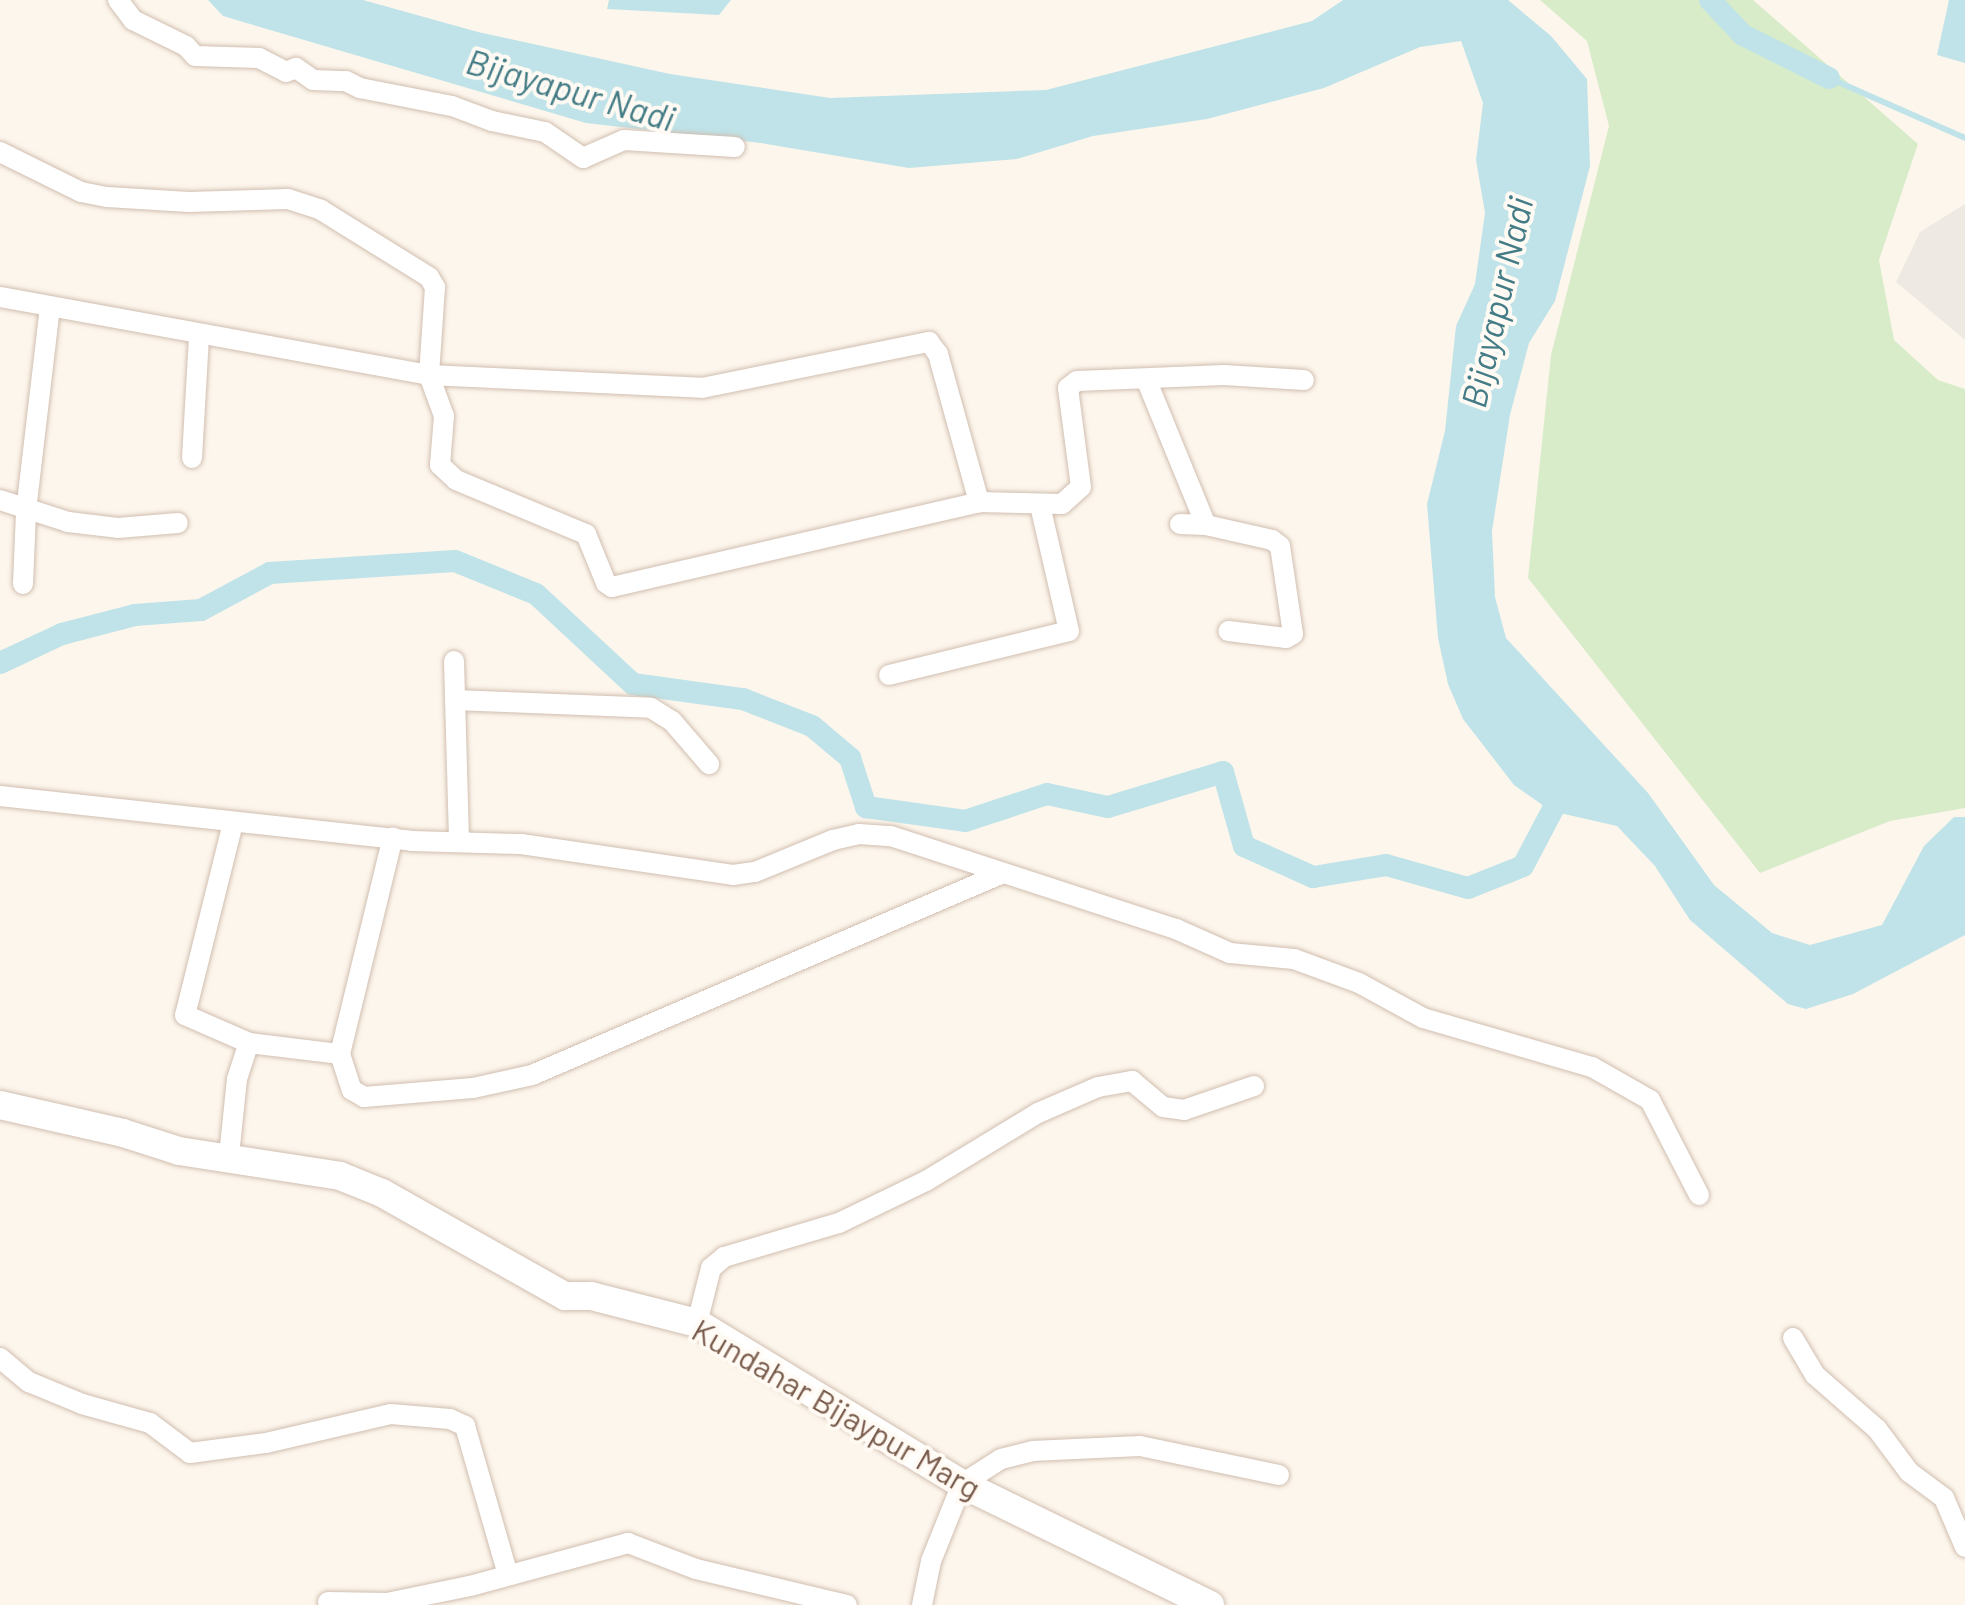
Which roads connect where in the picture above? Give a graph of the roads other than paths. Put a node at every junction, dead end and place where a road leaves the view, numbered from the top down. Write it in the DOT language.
graph roads {
  1 [pos="118,0"];
  2 [pos="736,147"];
  3 [pos="0,152"];
  4 [pos="0,297"];
  5 [pos="50,307"];
  6 [pos="199,336"];
  7 [pos="430,375"];
  8 [pos="1146,380"];
  9 [pos="1304,380"];
  10 [pos="192,458"];
  11 [pos="0,500"];
  12 [pos="979,502"];
  13 [pos="1040,505"];
  14 [pos="26,511"];
  15 [pos="178,524"];
  16 [pos="1180,524"];
  17 [pos="1206,526"];
  18 [pos="23,584"];
  19 [pos="1228,631"];
  20 [pos="454,661"];
  21 [pos="889,676"];
  22 [pos="455,700"];
  23 [pos="709,764"];
  24 [pos="0,796"];
  25 [pos="232,823"];
  26 [pos="392,837"];
  27 [pos="459,842"];
  28 [pos="1001,874"];
  29 [pos="249,1043"];
  30 [pos="340,1054"];
  31 [pos="1254,1086"];
  32 [pos="0,1104"];
  33 [pos="229,1156"];
  34 [pos="1699,1195"];
  35 [pos="697,1322"];
  36 [pos="1793,1338"];
  37 [pos="0,1358"];
  38 [pos="1279,1475"];
  39 [pos="962,1484"];
  40 [pos="1965,1547"];
  41 [pos="508,1576"];
  42 [pos="808,1600"];
  43 [pos="328,1602"];
  44 [pos="846,1605"];
  45 [pos="922,1605"];
  46 [pos="1210,1605"];
  1 -- 2 [label="street"];
  3 -- 7 [label="street"];
  4 -- 5 [label="street"];
  5 -- 6 [label="street"];
  5 -- 14 [label="street"];
  6 -- 7 [label="street"];
  6 -- 10 [label="street"];
  7 -- 12 [label="street"];
  7 -- 12 [label="street"];
  8 -- 9 [label="street"];
  8 -- 13 [label="street"];
  8 -- 17 [label="street"];
  11 -- 14 [label="street"];
  12 -- 13 [label="street"];
  13 -- 21 [label="street"];
  14 -- 15 [label="street"];
  14 -- 18 [label="street"];
  16 -- 17 [label="street"];
  17 -- 19 [label="street"];
  20 -- 22 [label="street"];
  22 -- 23 [label="street"];
  22 -- 27 [label="street"];
  24 -- 25 [label="street"];
  25 -- 26 [label="street"];
  25 -- 29 [label="street"];
  26 -- 27 [label="street"];
  26 -- 30 [label="street"];
  27 -- 28 [label="street"];
  28 -- 30 [label="street"];
  28 -- 34 [label="street"];
  29 -- 30 [label="street"];
  29 -- 33 [label="street"];
  31 -- 35 [label="street"];
  32 -- 33 [label="main road, Kundahar Bijaypur Marg"];
  33 -- 35 [label="main road, Kundahar Bijaypur Marg"];
  35 -- 39 [label="main road, Kundahar Bijaypur Marg"];
  36 -- 40 [label="street"];
  37 -- 41 [label="street"];
  38 -- 39 [label="street"];
  39 -- 45 [label="street"];
  39 -- 46 [label="main road, Kundahar Bijaypur Marg"];
  41 -- 42 [label="street"];
  41 -- 43 [label="street"];
  42 -- 44 [label="street"];
}
